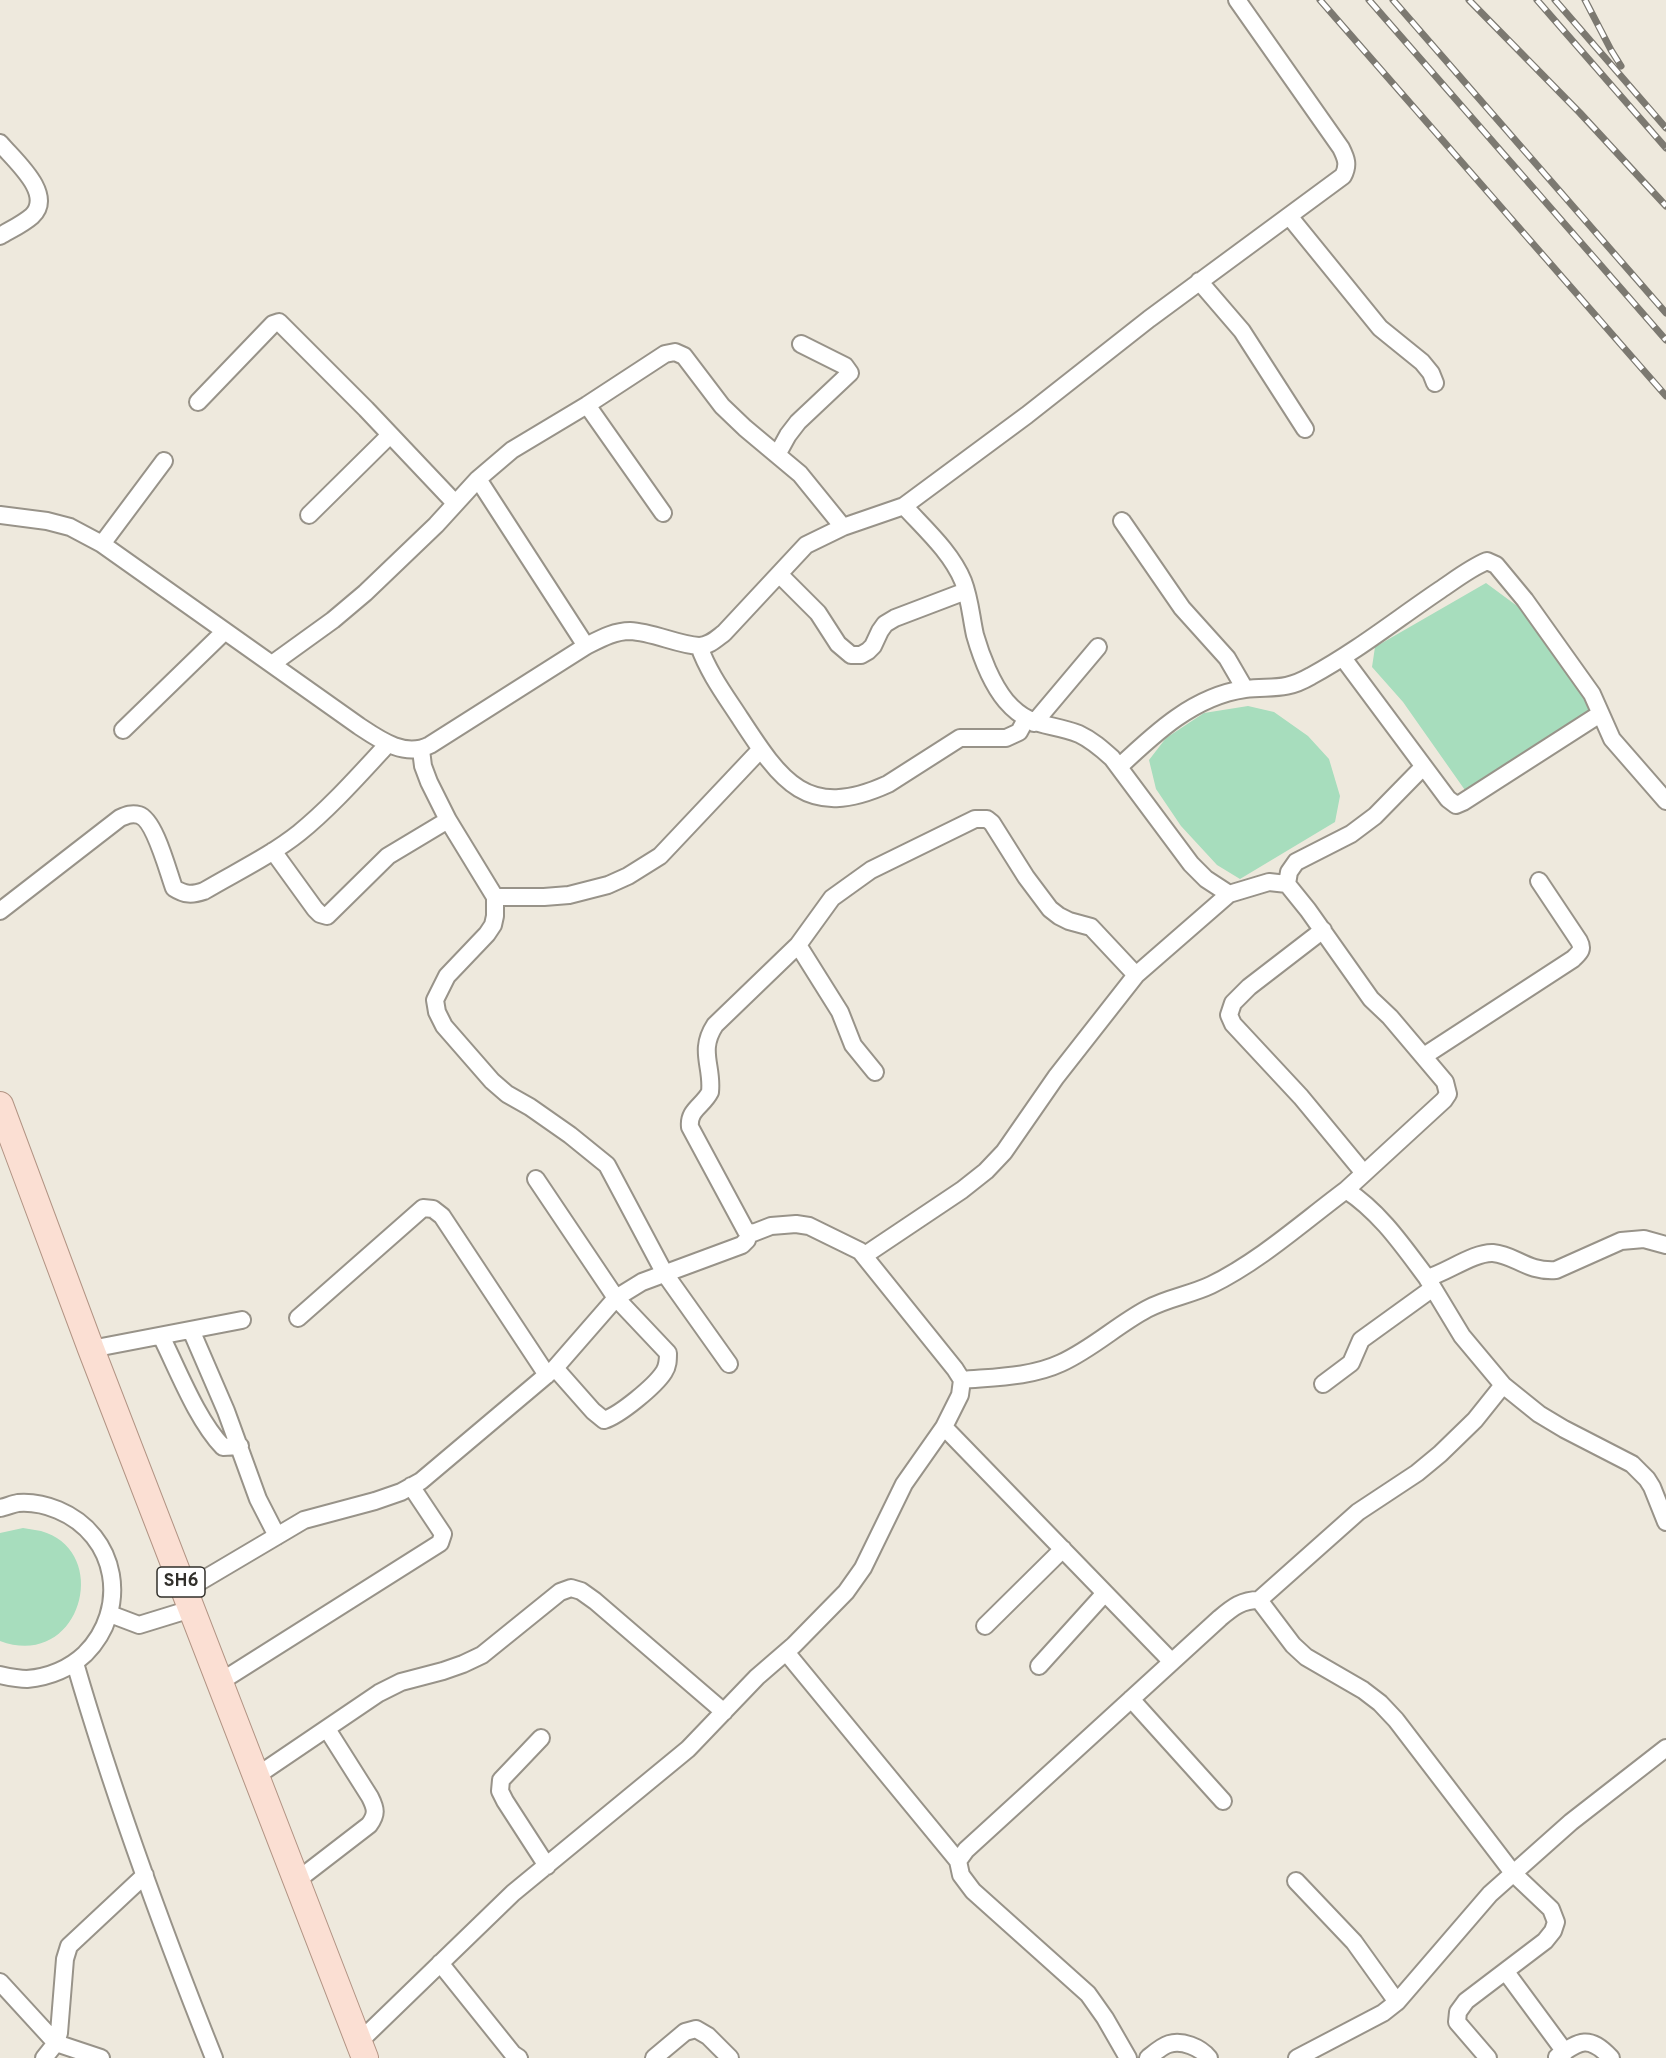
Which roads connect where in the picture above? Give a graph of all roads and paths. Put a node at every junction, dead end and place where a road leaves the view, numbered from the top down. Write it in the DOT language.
graph roads {
  1 [pos="1237,0"];
  2 [pos="0,143"];
  3 [pos="1288,216"];
  4 [pos="0,236"];
  5 [pos="1199,282"];
  6 [pos="801,344"];
  7 [pos="1435,383"];
  8 [pos="198,402"];
  9 [pos="586,405"];
  10 [pos="1305,429"];
  11 [pos="390,435"];
  12 [pos="777,455"];
  13 [pos="164,460"];
  14 [pos="478,479"];
  15 [pos="455,503"];
  16 [pos="904,506"];
  17 [pos="663,513"];
  18 [pos="0,515"];
  19 [pos="309,515"];
  20 [pos="1122,521"];
  21 [pos="843,526"];
  22 [pos="102,544"];
  23 [pos="780,575"];
  24 [pos="966,591"];
  25 [pos="225,631"];
  26 [pos="586,646"];
  27 [pos="699,646"];
  28 [pos="1098,647"];
  29 [pos="1343,658"];
  30 [pos="272,664"];
  31 [pos="1245,689"];
  32 [pos="1600,714"];
  33 [pos="1030,721"];
  34 [pos="123,730"];
  35 [pos="387,745"];
  36 [pos="421,750"];
  37 [pos="761,750"];
  38 [pos="1119,766"];
  39 [pos="1424,767"];
  40 [pos="1666,801"];
  41 [pos="448,820"];
  42 [pos="273,851"];
  43 [pos="1539,881"];
  44 [pos="1287,884"];
  45 [pos="1229,894"];
  46 [pos="495,897"];
  47 [pos="0,911"];
  48 [pos="1323,930"];
  49 [pos="798,945"];
  50 [pos="1136,975"];
  51 [pos="1424,1056"];
  52 [pos="875,1072"];
  53 [pos="0,1105"];
  54 [pos="1363,1172"];
  55 [pos="536,1179"];
  56 [pos="1346,1190"];
  57 [pos="749,1233"];
  58 [pos="1666,1245"];
  59 [pos="865,1255"];
  60 [pos="665,1274"];
  61 [pos="1430,1283"];
  62 [pos="616,1298"];
  63 [pos="298,1318"];
  64 [pos="243,1320"];
  65 [pos="191,1330"];
  66 [pos="161,1336"];
  67 [pos="91,1349"];
  68 [pos="729,1364"];
  69 [pos="551,1371"];
  70 [pos="962,1380"];
  71 [pos="1323,1384"];
  72 [pos="1503,1385"];
  73 [pos="944,1427"];
  74 [pos="240,1446"];
  75 [pos="411,1486"];
  76 [pos="0,1508"];
  77 [pos="1666,1522"];
  78 [pos="277,1536"];
  79 [pos="1063,1550"];
  80 [pos="1105,1593"];
  81 [pos="188,1600"];
  82 [pos="1259,1600"];
  83 [pos="110,1614"];
  84 [pos="985,1626"];
  85 [pos="786,1652"];
  86 [pos="1172,1662"];
  87 [pos="75,1663"];
  88 [pos="1039,1666"];
  89 [pos="0,1675"];
  90 [pos="220,1682"];
  91 [pos="1131,1699"];
  92 [pos="724,1712"];
  93 [pos="327,1730"];
  94 [pos="541,1738"];
  95 [pos="1666,1748"];
  96 [pos="255,1777"];
  97 [pos="1223,1801"];
  98 [pos="958,1861"];
  99 [pos="547,1866"];
  100 [pos="1512,1873"];
  101 [pos="145,1875"];
  102 [pos="1296,1881"];
  103 [pos="296,1882"];
  104 [pos="440,1963"];
  105 [pos="1506,1972"];
  106 [pos="0,1982"];
  107 [pos="1397,2002"];
  108 [pos="56,2043"];
  109 [pos="362,2050"];
  110 [pos="1322,2052"];
  111 [pos="1561,2055"];
  112 [pos="212,2057"];
  113 [pos="44,2058"];
  114 [pos="101,2058"];
  115 [pos="519,2058"];
  116 [pos="654,2058"];
  117 [pos="730,2058"];
  118 [pos="1128,2058"];
  119 [pos="1148,2058"];
  120 [pos="1209,2058"];
  121 [pos="1298,2058"];
  122 [pos="1488,2058"];
  123 [pos="1611,2058"];
  1 -- 3 [label="street"];
  2 -- 4 [label="street"];
  3 -- 5 [label="street"];
  3 -- 7 [label="street"];
  5 -- 10 [label="street"];
  5 -- 16 [label="street"];
  6 -- 12 [label="street"];
  8 -- 11 [label="street"];
  9 -- 12 [label="street"];
  9 -- 14 [label="street"];
  9 -- 17 [label="street"];
  11 -- 15 [label="street"];
  11 -- 19 [label="street"];
  12 -- 21 [label="street"];
  13 -- 22 [label="street"];
  14 -- 15 [label="street"];
  14 -- 26 [label="street"];
  15 -- 30 [label="street"];
  16 -- 21 [label="street"];
  16 -- 24 [label="street"];
  18 -- 22 [label="street"];
  20 -- 31 [label="street"];
  21 -- 23 [label="street"];
  22 -- 25 [label="street"];
  23 -- 24 [label="street"];
  23 -- 27 [label="street"];
  24 -- 33 [label="street"];
  25 -- 30 [label="street"];
  25 -- 34 [label="street"];
  26 -- 27 [label="street"];
  26 -- 36 [label="street"];
  27 -- 37 [label="street"];
  28 -- 33 [label="street"];
  29 -- 31 [label="street"];
  29 -- 32 [label="street"];
  29 -- 39 [label="street"];
  30 -- 35 [label="street"];
  31 -- 38 [label="street"];
  32 -- 39 [label="street"];
  32 -- 40 [label="street"];
  33 -- 37 [label="street"];
  33 -- 38 [label="street"];
  35 -- 36 [label="street"];
  35 -- 42 [label="street"];
  36 -- 41 [label="street"];
  37 -- 46 [label="street"];
  38 -- 45 [label="street"];
  39 -- 44 [label="street"];
  41 -- 42 [label="street"];
  41 -- 46 [label="street"];
  42 -- 47 [label="street"];
  43 -- 51 [label="street"];
  44 -- 45 [label="street"];
  44 -- 48 [label="street"];
  45 -- 50 [label="street"];
  46 -- 60 [label="street"];
  48 -- 51 [label="street"];
  48 -- 54 [label="street"];
  49 -- 50 [label="street"];
  49 -- 52 [label="street"];
  49 -- 57 [label="street"];
  50 -- 59 [label="street"];
  51 -- 54 [label="street"];
  53 -- 67 [label="main road, SH6"];
  54 -- 56 [label="street"];
  55 -- 62 [label="street"];
  56 -- 61 [label="street"];
  56 -- 70 [label="street"];
  57 -- 59 [label="street"];
  57 -- 60 [label="street"];
  58 -- 61 [label="street"];
  59 -- 70 [label="street"];
  60 -- 62 [label="street"];
  60 -- 68 [label="street"];
  61 -- 71 [label="street"];
  61 -- 72 [label="street"];
  62 -- 69 [label="street"];
  62 -- 69 [label="street"];
  63 -- 69 [label="street"];
  64 -- 65 [label="street"];
  65 -- 66 [label="street"];
  65 -- 74 [label="street"];
  66 -- 67 [label="street"];
  66 -- 74 [label="street"];
  67 -- 81 [label="main road, SH6"];
  69 -- 75 [label="street"];
  70 -- 73 [label="street"];
  72 -- 77 [label="street"];
  72 -- 82 [label="street"];
  73 -- 79 [label="street"];
  73 -- 85 [label="street"];
  74 -- 78 [label="street"];
  75 -- 78 [label="street"];
  75 -- 90 [label="street"];
  76 -- 83 [label="street"];
  78 -- 81 [label="street"];
  79 -- 80 [label="street"];
  79 -- 84 [label="street"];
  80 -- 86 [label="street"];
  80 -- 88 [label="street"];
  81 -- 83 [label="street"];
  81 -- 90 [label="main road, SH6"];
  82 -- 86 [label="street"];
  82 -- 100 [label="street"];
  83 -- 87 [label="street"];
  85 -- 92 [label="street"];
  85 -- 98 [label="street"];
  86 -- 91 [label="street"];
  87 -- 89 [label="street"];
  87 -- 101 [label="street"];
  90 -- 96 [label="main road, SH6"];
  91 -- 97 [label="street"];
  91 -- 98 [label="street"];
  92 -- 93 [label="street"];
  92 -- 99 [label="street"];
  93 -- 96 [label="street"];
  93 -- 103 [label="street"];
  94 -- 99 [label="street"];
  95 -- 100 [label="street"];
  96 -- 103 [label="main road, SH6"];
  98 -- 118 [label="street"];
  99 -- 104 [label="street"];
  100 -- 105 [label="street"];
  100 -- 107 [label="street"];
  101 -- 108 [label="street"];
  101 -- 112 [label="street"];
  102 -- 107 [label="street"];
  103 -- 109 [label="main road, SH6"];
  104 -- 109 [label="street"];
  104 -- 115 [label="street"];
  105 -- 111 [label="street"];
  105 -- 122 [label="street"];
  106 -- 108 [label="street"];
  107 -- 110 [label="street"];
  108 -- 113 [label="street"];
  108 -- 114 [label="street"];
  110 -- 121 [label="street"];
  111 -- 123 [label="street"];
  116 -- 117 [label="street"];
  119 -- 120 [label="street"];
}
